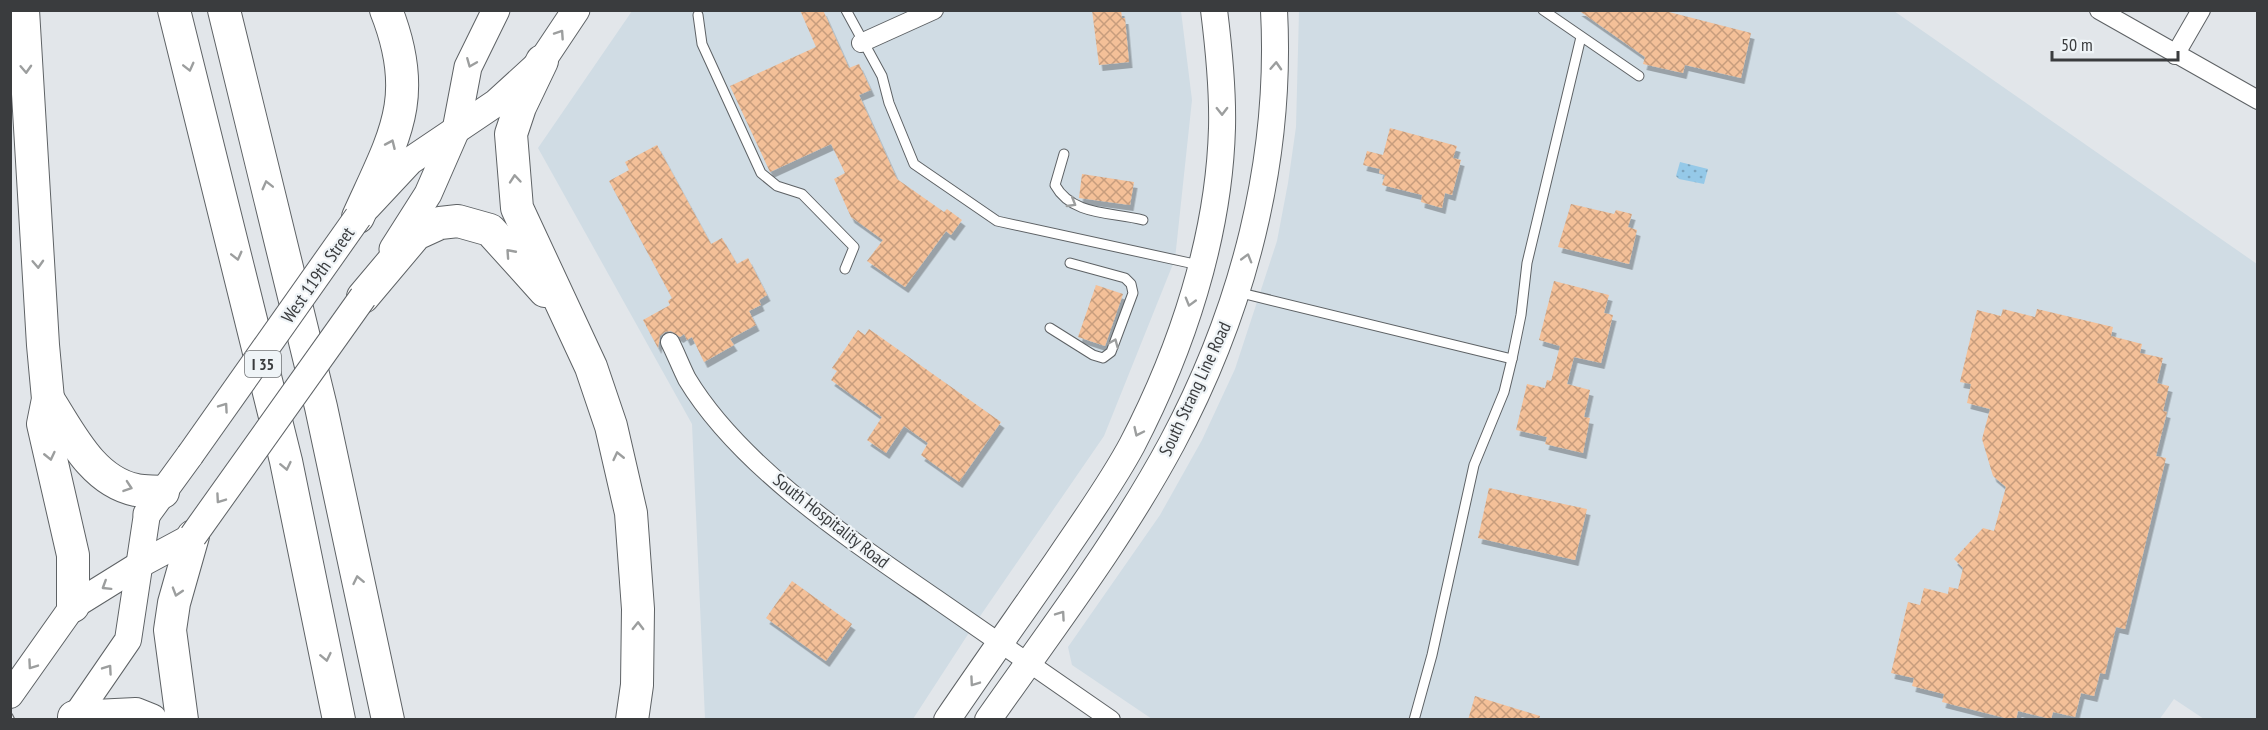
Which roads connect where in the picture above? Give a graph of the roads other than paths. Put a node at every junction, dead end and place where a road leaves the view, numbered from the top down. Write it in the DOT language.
graph roads {
  1 [pos="23,10"];
  2 [pos="174,10"];
  3 [pos="224,10"];
  4 [pos="386,10"];
  5 [pos="496,10"];
  6 [pos="576,10"];
  7 [pos="846,10"];
  8 [pos="934,10"];
  9 [pos="1214,10"];
  10 [pos="1274,10"];
  11 [pos="1543,10"];
  12 [pos="2099,10"];
  13 [pos="2201,10"];
  14 [pos="698,15"];
  15 [pos="1581,37"];
  16 [pos="861,43"];
  17 [pos="2175,55"];
  18 [pos="542,61"];
  19 [pos="1639,76"];
  20 [pos="2258,100"];
  21 [pos="456,130"];
  22 [pos="1064,154"];
  23 [pos="358,217"];
  24 [pos="1143,220"];
  25 [pos="1070,263"];
  26 [pos="1201,265"];
  27 [pos="844,269"];
  28 [pos="1237,292"];
  29 [pos="363,297"];
  30 [pos="563,312"];
  31 [pos="1050,328"];
  32 [pos="670,342"];
  33 [pos="1512,358"];
  34 [pos="48,399"];
  35 [pos="155,503"];
  36 [pos="193,536"];
  37 [pos="139,565"];
  38 [pos="73,606"];
  39 [pos="1000,644"];
  40 [pos="1028,663"];
  41 [pos="10,695"];
  42 [pos="74,718"];
  43 [pos="151,720"];
  44 [pos="182,720"];
  45 [pos="339,720"];
  46 [pos="388,720"];
  47 [pos="632,720"];
  48 [pos="947,720"];
  49 [pos="988,720"];
  50 [pos="1111,720"];
  51 [pos="1414,720"];
  1 -- 34 [label="highway, one-way"];
  2 -- 45 [label="highway, I 35, one-way"];
  46 -- 3 [label="highway, I 35, one-way"];
  23 -- 4 [label="highway, one-way"];
  5 -- 21 [label="main road, one-way"];
  18 -- 6 [label="main road, West 119th Street, one-way"];
  7 -- 16 [label="lane"];
  8 -- 16 [label="street"];
  9 -- 26 [label="main road, South Strang Line Road, one-way"];
  28 -- 10 [label="main road, South Strang Line Road, one-way"];
  11 -- 15 [label="lane"];
  12 -- 17 [label="street"];
  13 -- 17 [label="street"];
  14 -- 27 [label="lane"];
  15 -- 19 [label="lane"];
  15 -- 33 [label="lane"];
  16 -- 26 [label="lane"];
  17 -- 20 [label="street"];
  18 -- 21 [label="main road, West 119th Street"];
  30 -- 18 [label="highway, one-way"];
  21 -- 23 [label="main road, West 119th Street"];
  21 -- 29 [label="main road"];
  22 -- 24 [label="lane, one-way"];
  35 -- 23 [label="main road, West 119th Street, one-way, bridge"];
  31 -- 25 [label="lane, one-way"];
  26 -- 39 [label="main road, South Strang Line Road, one-way"];
  28 -- 33 [label="lane"];
  40 -- 28 [label="main road, South Strang Line Road, one-way"];
  30 -- 29 [label="highway, one-way"];
  29 -- 36 [label="main road, one-way, bridge"];
  47 -- 30 [label="highway, one-way"];
  32 -- 39 [label="street, South Hospitality Road"];
  33 -- 51 [label="lane"];
  34 -- 35 [label="highway, one-way"];
  34 -- 38 [label="highway, one-way"];
  35 -- 37 [label="main road, West 119th Street"];
  36 -- 37 [label="main road"];
  36 -- 44 [label="highway, one-way"];
  37 -- 38 [label="main road, one-way"];
  42 -- 37 [label="main road, West 119th Street, one-way"];
  38 -- 41 [label="main road, one-way"];
  39 -- 40 [label="street, South Hospitality Road"];
  39 -- 48 [label="main road, South Strang Line Road, one-way"];
  40 -- 49 [label="main road, South Strang Line Road"];
  40 -- 50 [label="street, South Hospitality Road"];
  42 -- 43 [label="highway"];
}
